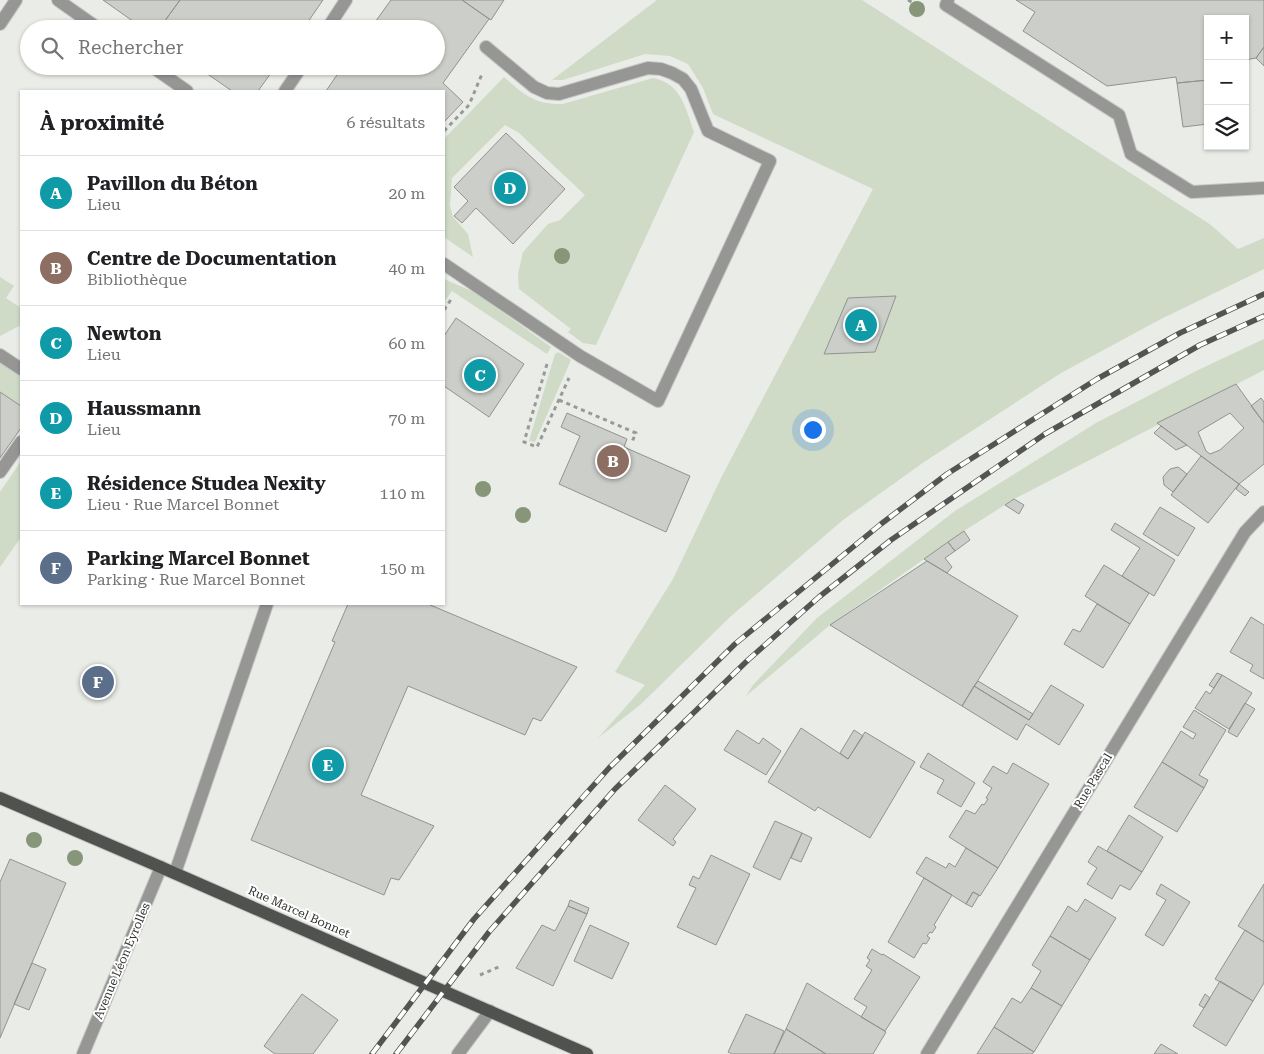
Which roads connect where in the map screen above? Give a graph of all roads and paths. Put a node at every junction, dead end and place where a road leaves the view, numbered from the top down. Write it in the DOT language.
graph roads {
  1 [pos="16,0"];
  2 [pos="58,0"];
  3 [pos="346,0"];
  4 [pos="948,0"];
  5 [pos="86,20"];
  6 [pos="333,20"];
  7 [pos="0,24"];
  8 [pos="486,47"];
  9 [pos="482,74"];
  10 [pos="165,75"];
  11 [pos="296,75"];
  12 [pos="186,90"];
  13 [pos="286,90"];
  14 [pos="445,130"];
  15 [pos="1264,188"];
  16 [pos="445,265"];
  17 [pos="461,301"];
  18 [pos="445,308"];
  19 [pos="0,354"];
  20 [pos="580,356"];
  21 [pos="548,361"];
  22 [pos="20,368"];
  23 [pos="559,400"];
  24 [pos="20,443"];
  25 [pos="631,444"];
  26 [pos="0,472"];
  27 [pos="1264,512"];
  28 [pos="267,605"];
  29 [pos="0,798"];
  30 [pos="161,867"];
  31 [pos="175,873"];
  32 [pos="501,966"];
  33 [pos="480,975"];
  34 [pos="490,1011"];
  35 [pos="83,1054"];
  36 [pos="458,1054"];
  37 [pos="587,1054"];
  38 [pos="926,1054"];
  1 -- 7 [label="street"];
  2 -- 5 [label="street"];
  3 -- 6 [label="street"];
  4 -- 15 [label="street"];
  8 -- 20 [label="street"];
  9 -- 14 [label="path"];
  10 -- 12 [label="street"];
  11 -- 13 [label="street"];
  16 -- 20 [label="street"];
  17 -- 18 [label="path"];
  19 -- 22 [label="street"];
  20 -- 23 [label="path"];
  21 -- 23 [label="path"];
  23 -- 25 [label="path"];
  24 -- 26 [label="street"];
  27 -- 38 [label="street, Rue Pascal"];
  28 -- 31 [label="street"];
  29 -- 30 [label="main road, Rue Marcel Bonnet"];
  30 -- 31 [label="main road, Rue Marcel Bonnet"];
  30 -- 35 [label="street, Avenue Léon Eyrolles"];
  31 -- 34 [label="main road, Rue Marcel Bonnet"];
  32 -- 33 [label="path"];
  34 -- 36 [label="street"];
  34 -- 37 [label="main road, Rue Marcel Bonnet"];
}
